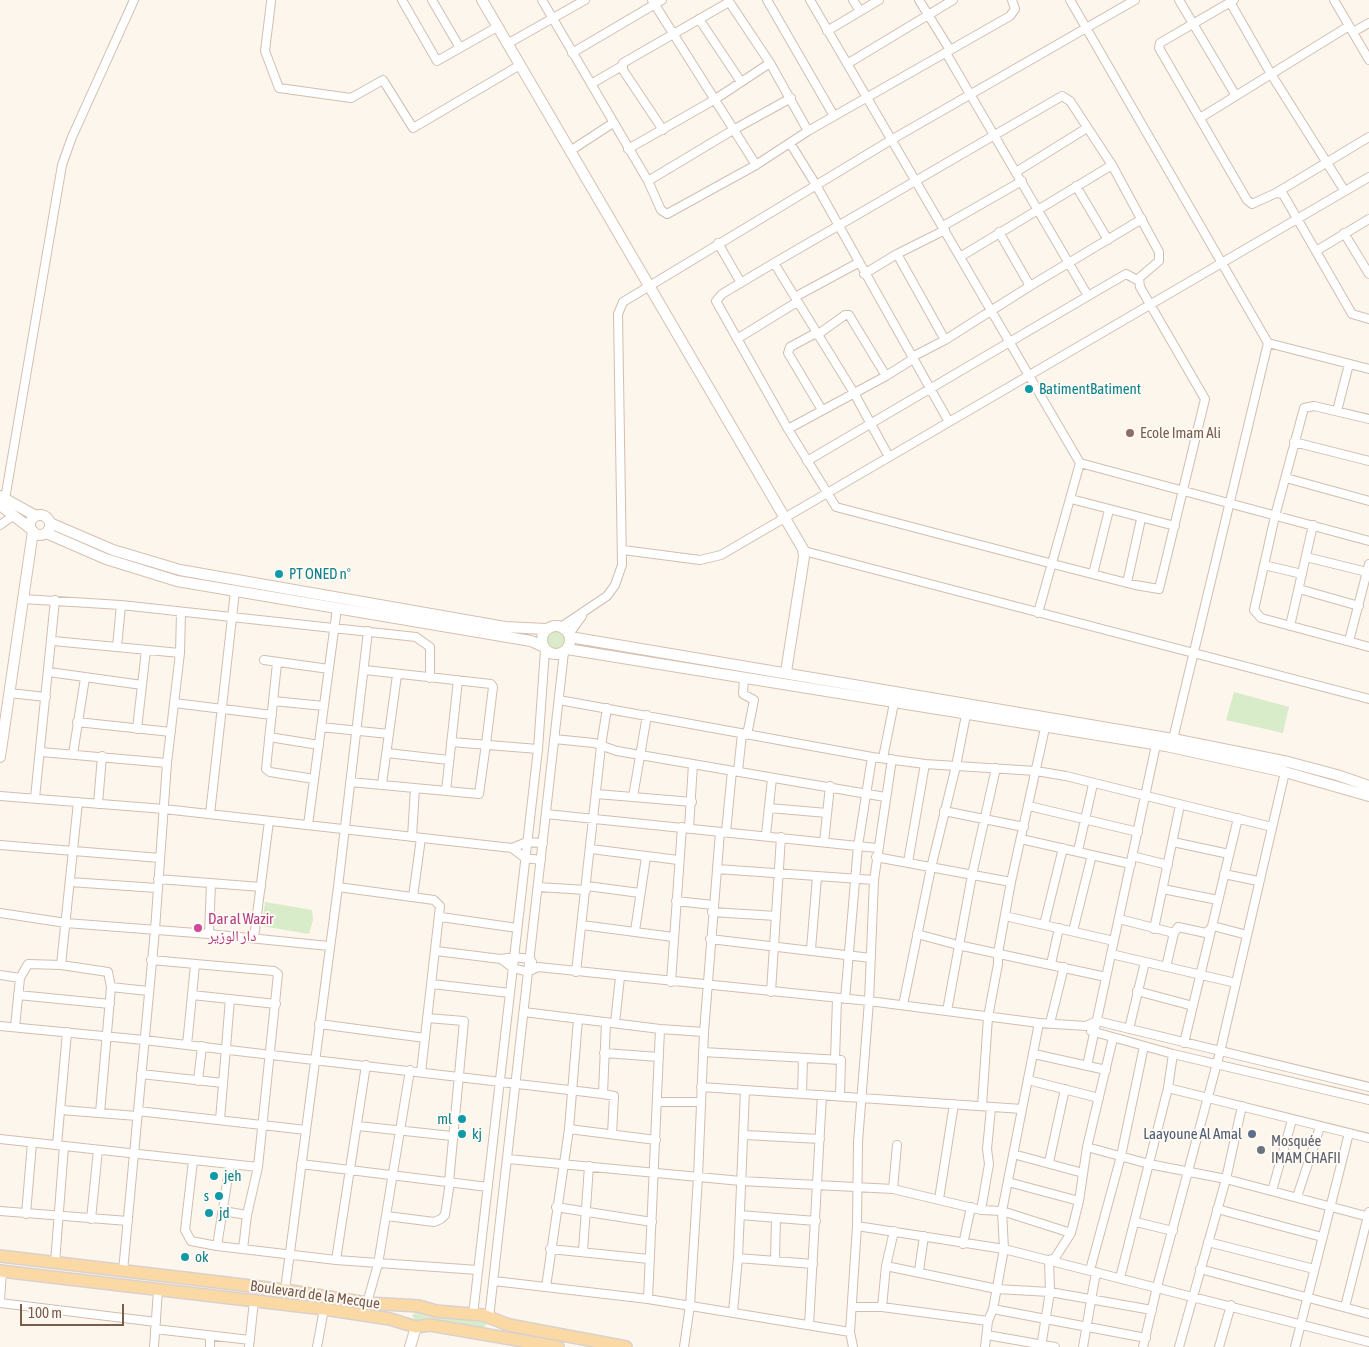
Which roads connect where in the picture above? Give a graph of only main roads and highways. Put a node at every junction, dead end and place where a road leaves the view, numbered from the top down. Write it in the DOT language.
graph roads {
  1 [pos="482,0"];
  2 [pos="2,500"];
  3 [pos="36,516"];
  4 [pos="50,523"];
  5 [pos="32,530"];
  6 [pos="45,534"];
  7 [pos="25,584"];
  8 [pos="546,629"];
  9 [pos="566,633"];
  10 [pos="544,648"];
  11 [pos="566,650"];
  12 [pos="786,672"];
  13 [pos="0,757"];
  14 [pos="1369,786"];
  15 [pos="1369,796"];
  16 [pos="0,1256"];
  17 [pos="1,1272"];
  18 [pos="415,1306"];
  19 [pos="489,1318"];
  20 [pos="414,1326"];
  21 [pos="480,1335"];
  22 [pos="410,1347"];
  23 [pos="558,1347"];
  24 [pos="626,1347"];
  1 -- 12 [label="main road"];
  2 -- 3 [label="main road"];
  2 -- 5 [label="main road"];
  3 -- 4 [label="main road"];
  3 -- 5 [label="main road"];
  4 -- 6 [label="main road"];
  4 -- 8 [label="main road"];
  5 -- 6 [label="main road"];
  5 -- 7 [label="main road"];
  6 -- 7 [label="main road"];
  6 -- 10 [label="main road"];
  7 -- 13 [label="main road"];
  8 -- 9 [label="main road"];
  8 -- 10 [label="main road"];
  9 -- 11 [label="main road"];
  9 -- 12 [label="main road"];
  10 -- 11 [label="main road"];
  11 -- 15 [label="main road"];
  12 -- 14 [label="main road"];
  16 -- 18 [label="main road, Boulevard de la Mecque"];
  17 -- 20 [label="main road, Boulevard de la Mecque"];
  18 -- 19 [label="main road, Boulevard de la Mecque"];
  18 -- 20 [label="main road"];
  19 -- 21 [label="main road"];
  19 -- 24 [label="main road, Boulevard de la Mecque"];
  20 -- 21 [label="main road, Boulevard de la Mecque"];
  20 -- 22 [label="main road"];
  21 -- 23 [label="main road, Boulevard de la Mecque"];
}
